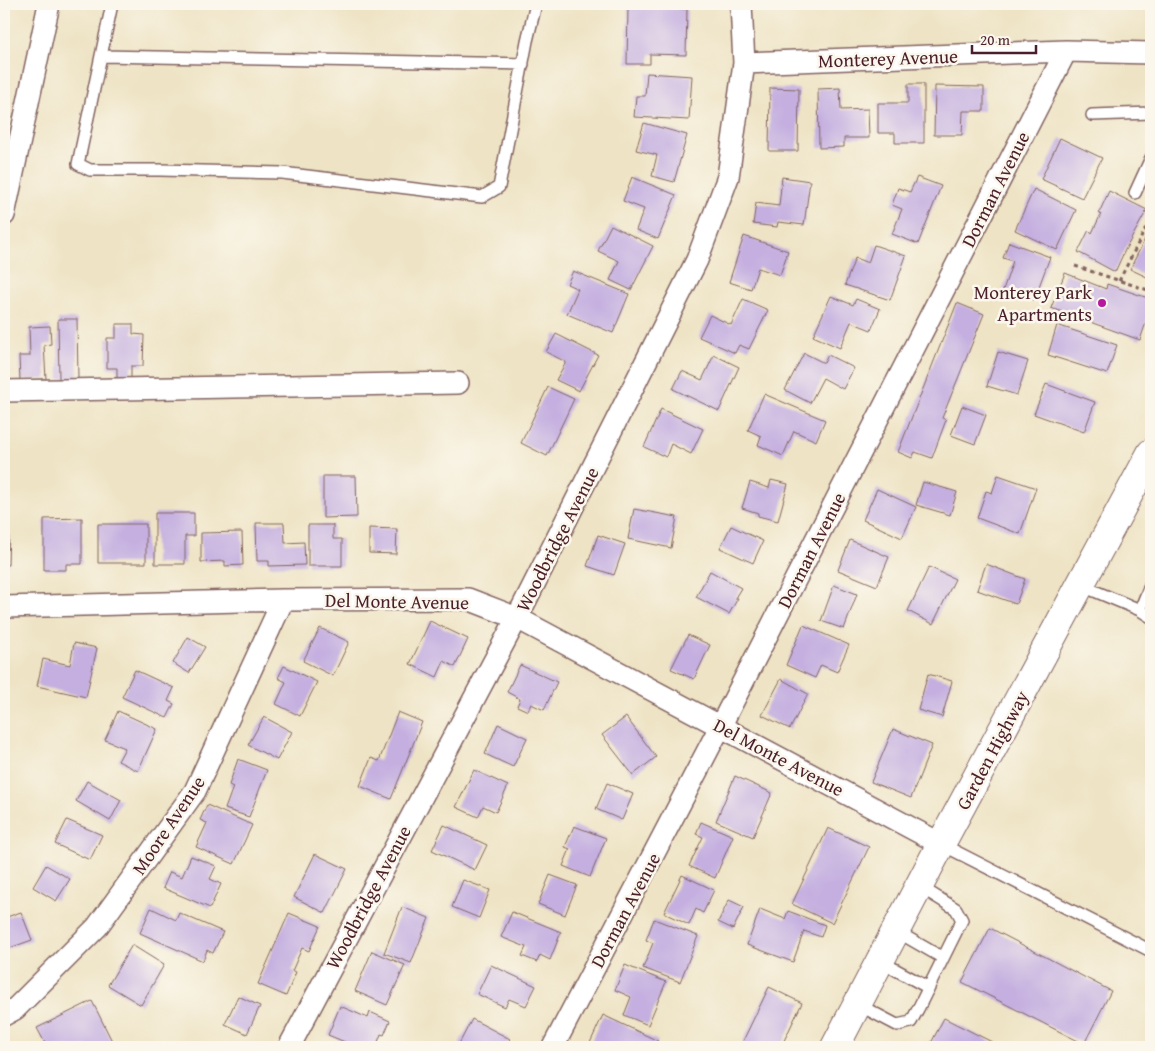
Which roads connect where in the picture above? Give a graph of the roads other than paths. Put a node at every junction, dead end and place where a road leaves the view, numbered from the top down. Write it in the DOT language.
graph roads {
  1 [pos="49,4"];
  2 [pos="112,4"];
  3 [pos="536,4"];
  4 [pos="741,4"];
  5 [pos="1066,51"];
  6 [pos="1151,53"];
  7 [pos="101,56"];
  8 [pos="744,63"];
  9 [pos="522,64"];
  10 [pos="1151,113"];
  11 [pos="1092,115"];
  12 [pos="1151,158"];
  13 [pos="1135,193"];
  14 [pos="4,215"];
  15 [pos="458,383"];
  16 [pos="4,391"];
  17 [pos="1151,454"];
  18 [pos="1151,583"];
  19 [pos="1080,585"];
  20 [pos="283,600"];
  21 [pos="4,607"];
  22 [pos="1140,610"];
  23 [pos="517,618"];
  24 [pos="1151,618"];
  25 [pos="721,725"];
  26 [pos="941,844"];
  27 [pos="919,886"];
  28 [pos="896,931"];
  29 [pos="1151,951"];
  30 [pos="943,958"];
  31 [pos="880,961"];
  32 [pos="929,988"];
  33 [pos="857,1004"];
  34 [pos="4,1015"];
  35 [pos="841,1043"];
  36 [pos="289,1047"];
  37 [pos="553,1047"];
  1 -- 14 [label="street"];
  2 -- 7 [label="lane"];
  3 -- 9 [label="lane"];
  4 -- 8 [label="street, Woodbridge Avenue"];
  5 -- 6 [label="street, Monterey Avenue"];
  5 -- 8 [label="street, Monterey Avenue"];
  5 -- 25 [label="street, Dorman Avenue"];
  7 -- 9 [label="lane"];
  7 -- 9 [label="lane"];
  8 -- 23 [label="street, Woodbridge Avenue"];
  10 -- 11 [label="lane"];
  12 -- 13 [label="lane"];
  15 -- 16 [label="street"];
  17 -- 19 [label="main road, Garden Highway"];
  18 -- 22 [label="lane"];
  19 -- 22 [label="lane"];
  19 -- 26 [label="main road, Garden Highway"];
  20 -- 21 [label="street, Del Monte Avenue"];
  20 -- 23 [label="street, Del Monte Avenue"];
  20 -- 34 [label="street, Moore Avenue"];
  22 -- 24 [label="lane"];
  23 -- 25 [label="street, Del Monte Avenue"];
  23 -- 36 [label="street, Woodbridge Avenue"];
  25 -- 26 [label="street, Del Monte Avenue"];
  25 -- 37 [label="street, Dorman Avenue"];
  26 -- 27 [label="main road, Garden Highway"];
  26 -- 29 [label="lane"];
  27 -- 28 [label="main road, Garden Highway"];
  27 -- 30 [label="lane"];
  28 -- 30 [label="lane"];
  28 -- 31 [label="main road, Garden Highway"];
  30 -- 32 [label="lane"];
  31 -- 32 [label="lane"];
  31 -- 33 [label="main road, Garden Highway"];
  32 -- 33 [label="lane"];
  33 -- 35 [label="main road, Garden Highway"];
}
